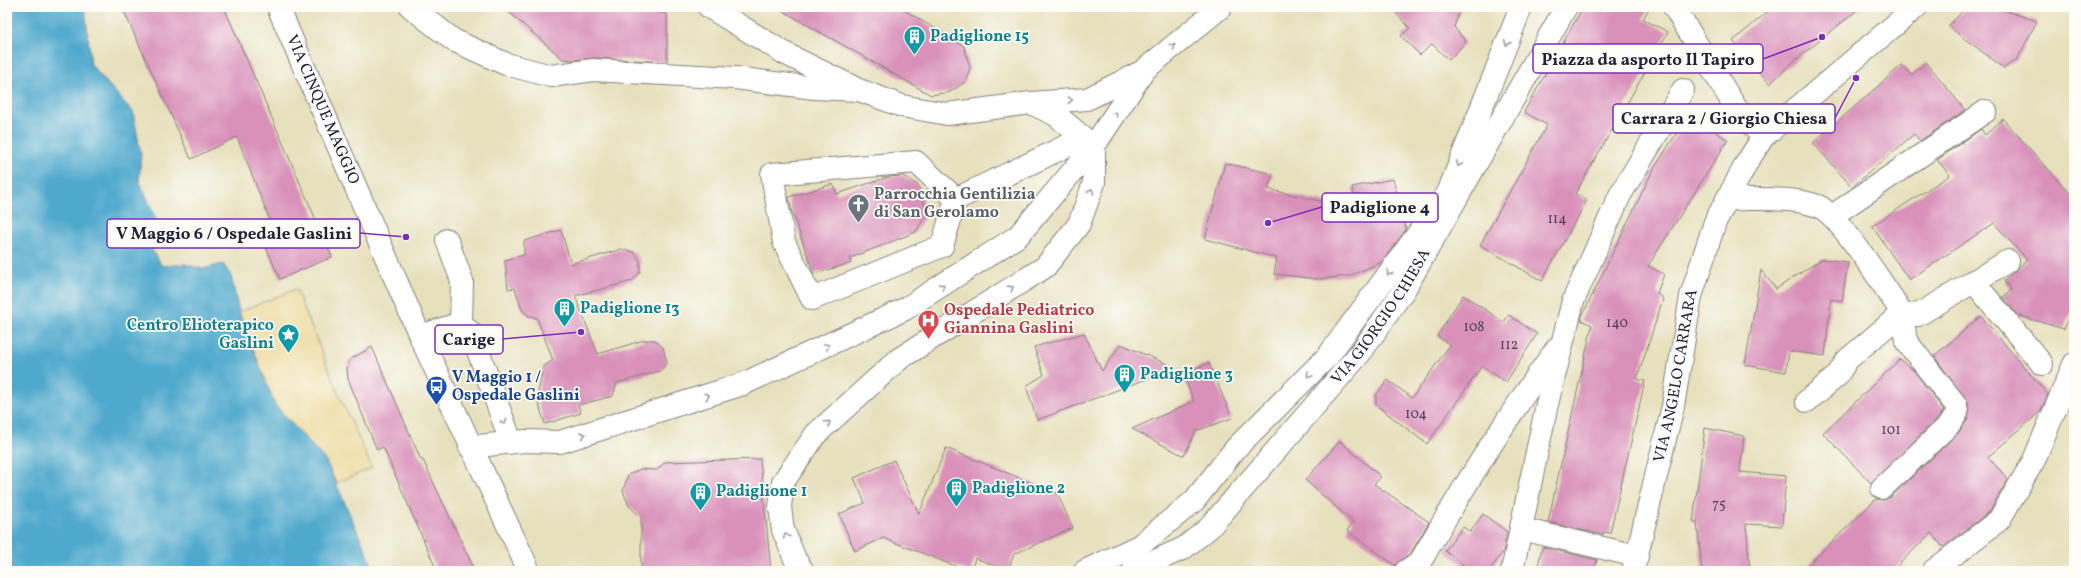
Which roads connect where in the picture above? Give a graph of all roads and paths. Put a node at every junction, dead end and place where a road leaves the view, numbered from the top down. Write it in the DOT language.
graph roads {
  1 [pos="278,7"];
  2 [pos="411,7"];
  3 [pos="709,7"];
  4 [pos="1221,7"];
  5 [pos="1521,7"];
  6 [pos="1566,7"];
  7 [pos="1674,7"];
  8 [pos="1916,7"];
  9 [pos="1143,71"];
  10 [pos="860,90"];
  11 [pos="1683,90"];
  12 [pos="1031,103"];
  13 [pos="1986,111"];
  14 [pos="1763,137"];
  15 [pos="1088,142"];
  16 [pos="956,199"];
  17 [pos="1727,199"];
  18 [pos="1832,216"];
  19 [pos="447,240"];
  20 [pos="2008,261"];
  21 [pos="1973,281"];
  22 [pos="1902,313"];
  23 [pos="461,323"];
  24 [pos="420,336"];
  25 [pos="1564,339"];
  26 [pos="2042,364"];
  27 [pos="2074,364"];
  28 [pos="1807,401"];
  29 [pos="510,442"];
  30 [pos="470,447"];
  31 [pos="1882,488"];
  32 [pos="1520,529"];
  33 [pos="1635,564"];
  34 [pos="529,571"];
  35 [pos="803,571"];
  36 [pos="1085,571"];
  37 [pos="1133,571"];
  38 [pos="1406,571"];
  39 [pos="1512,571"];
  40 [pos="1933,571"];
  1 -- 24 [label="street, VIA CINQUE MAGGIO"];
  2 -- 10 [label="street"];
  3 -- 10 [label="street"];
  9 -- 4 [label="street, one-way"];
  5 -- 36 [label="street, one-way"];
  6 -- 37 [label="street, VIA GIORGIO CHIESA"];
  7 -- 14 [label="street"];
  8 -- 14 [label="street, VIA ANGELO CARRARA"];
  12 -- 9 [label="street, one-way"];
  15 -- 9 [label="street, one-way"];
  10 -- 12 [label="street"];
  11 -- 25 [label="street"];
  12 -- 15 [label="street"];
  13 -- 18 [label="street"];
  14 -- 17 [label="street, VIA ANGELO CARRARA"];
  15 -- 16 [label="street"];
  29 -- 15 [label="street, one-way"];
  35 -- 15 [label="street, one-way"];
  16 -- 16 [label="street"];
  17 -- 18 [label="street"];
  17 -- 33 [label="street, VIA ANGELO CARRARA"];
  18 -- 22 [label="street"];
  19 -- 23 [label="street"];
  20 -- 21 [label="street"];
  21 -- 22 [label="street"];
  21 -- 26 [label="street"];
  22 -- 28 [label="street"];
  22 -- 31 [label="street"];
  23 -- 24 [label="street"];
  23 -- 29 [label="street, one-way"];
  24 -- 30 [label="street, VIA CINQUE MAGGIO"];
  25 -- 32 [label="street"];
  25 -- 38 [label="street"];
  27 -- 40 [label="street"];
  29 -- 30 [label="street"];
  30 -- 34 [label="street, VIA CINQUE MAGGIO"];
  32 -- 33 [label="street, VIA ANGELO CARRARA"];
  32 -- 39 [label="street"];
}
